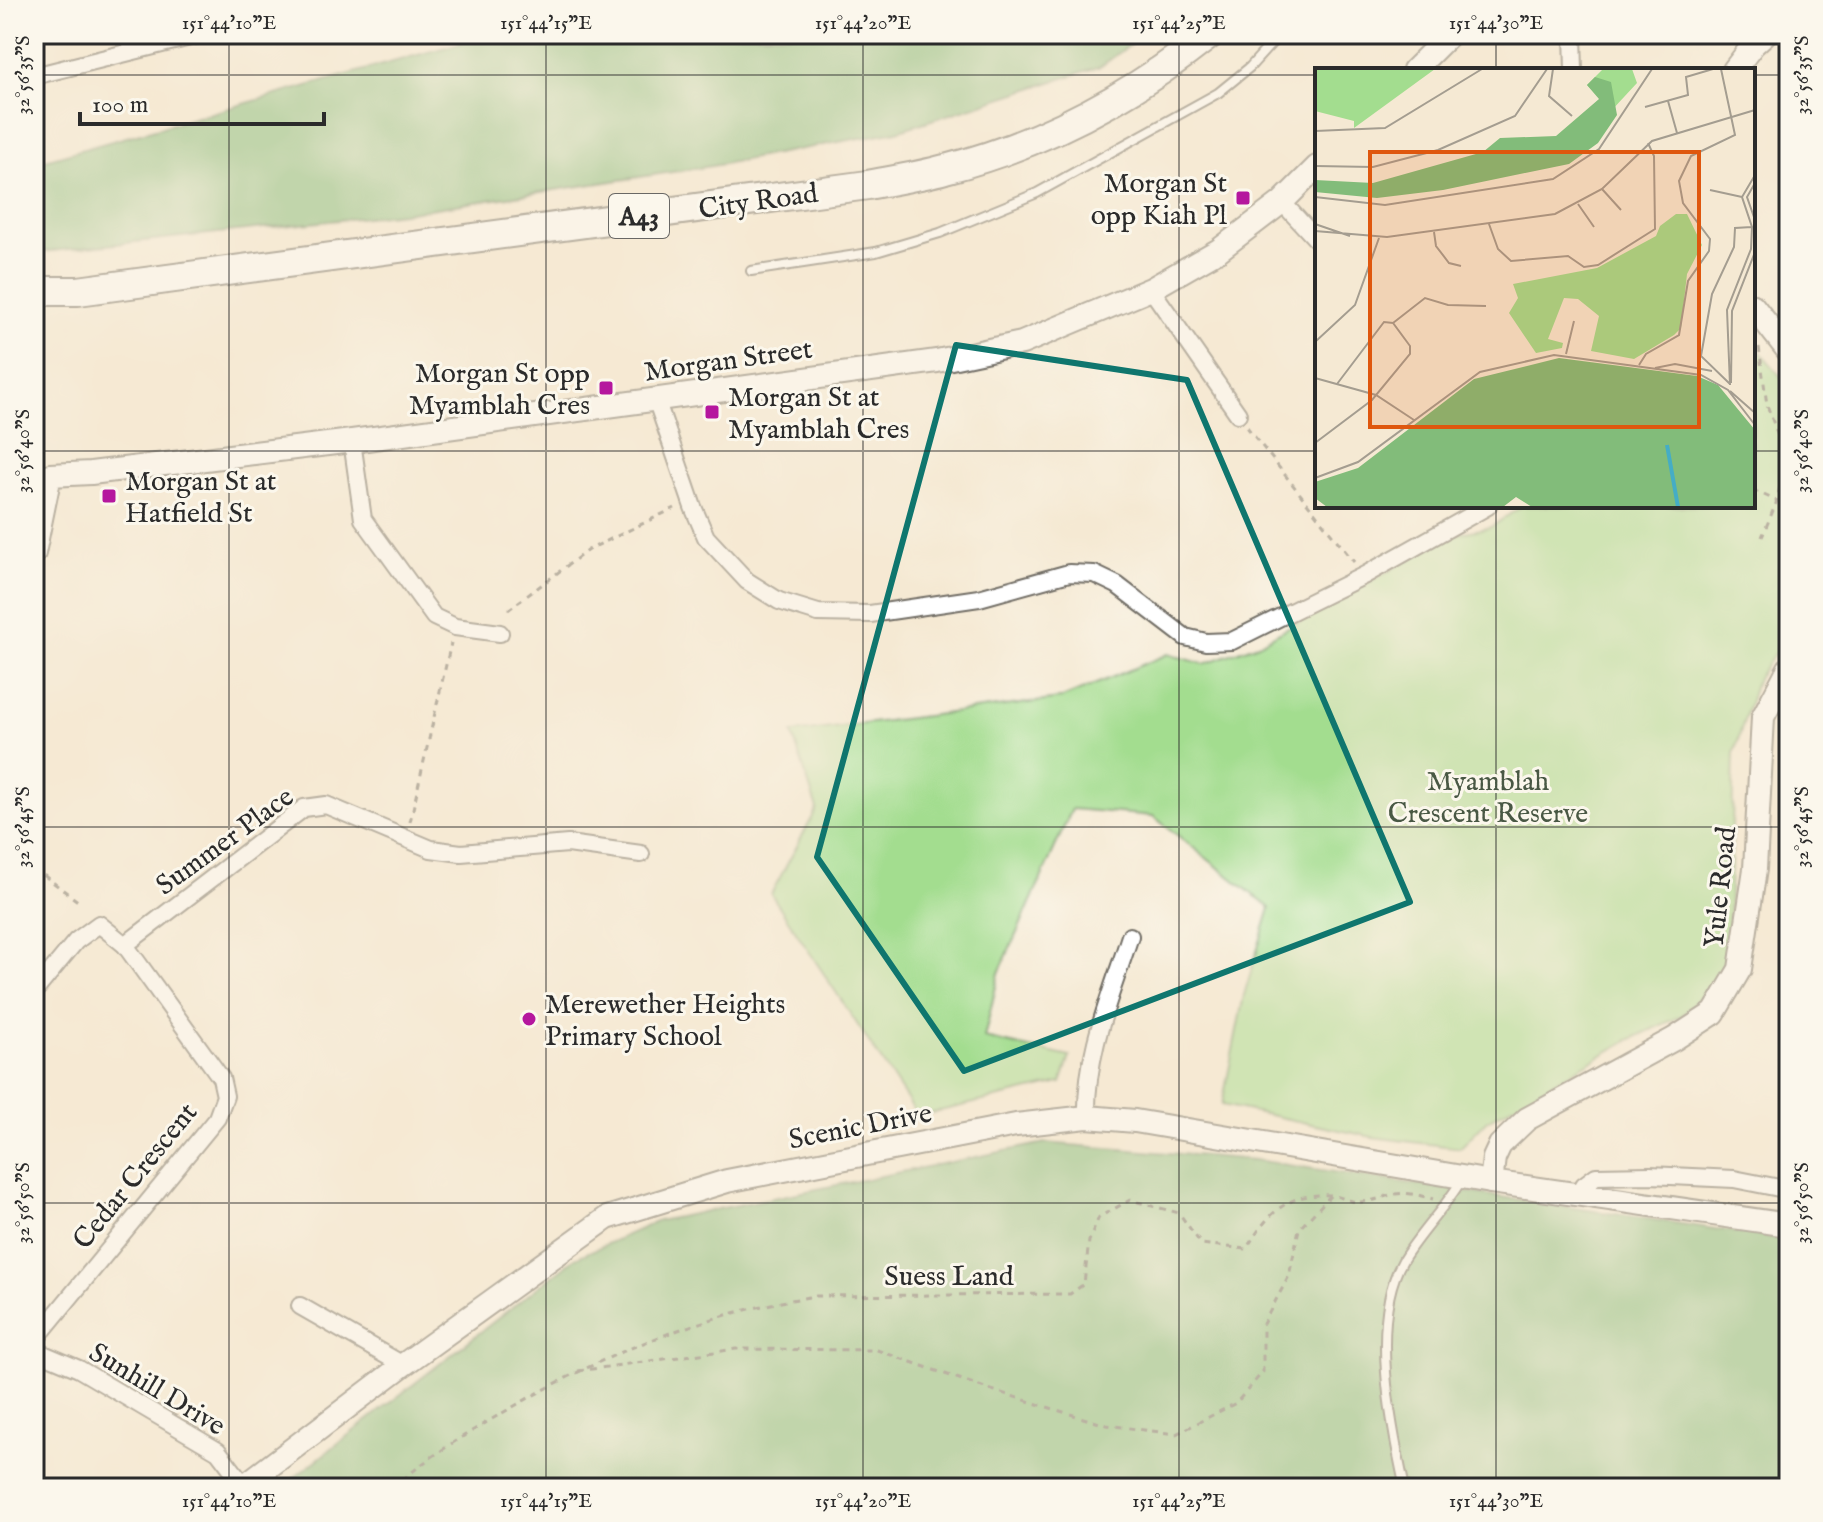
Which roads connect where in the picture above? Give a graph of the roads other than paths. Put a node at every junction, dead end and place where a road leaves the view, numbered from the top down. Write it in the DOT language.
graph roads {
  1 [pos="202,34"];
  2 [pos="1210,34"];
  3 [pos="1280,34"];
  4 [pos="1450,34"];
  5 [pos="1573,34"];
  6 [pos="1765,34"];
  7 [pos="1416,68"];
  8 [pos="1574,68"];
  9 [pos="1736,68"];
  10 [pos="34,76"];
  11 [pos="1315,169"];
  12 [pos="1282,202"];
  13 [pos="1315,238"];
  14 [pos="751,271"];
  15 [pos="1151,289"];
  16 [pos="34,291"];
  17 [pos="1755,309"];
  18 [pos="1789,352"];
  19 [pos="656,399"];
  20 [pos="1238,414"];
  21 [pos="352,441"];
  22 [pos="42,474"];
  23 [pos="1484,508"];
  24 [pos="34,553"];
  25 [pos="500,633"];
  26 [pos="1789,668"];
  27 [pos="641,854"];
  28 [pos="1130,936"];
  29 [pos="125,945"];
  30 [pos="34,992"];
  31 [pos="1087,1117"];
  32 [pos="1463,1177"];
  33 [pos="1491,1182"];
  34 [pos="1789,1190"];
  35 [pos="1578,1195"];
  36 [pos="1789,1225"];
  37 [pos="300,1306"];
  38 [pos="34,1341"];
  39 [pos="34,1350"];
  40 [pos="403,1365"];
  41 [pos="242,1487"];
  42 [pos="1405,1488"];
  1 -- 10 [label="street"];
  2 -- 16 [label="highway, City Road / A43"];
  3 -- 14 [label="lane"];
  4 -- 7 [label="street"];
  5 -- 8 [label="street"];
  6 -- 9 [label="street"];
  11 -- 12 [label="street, Morgan Street"];
  12 -- 13 [label="street"];
  12 -- 15 [label="street, Morgan Street"];
  15 -- 19 [label="street, Morgan Street"];
  15 -- 20 [label="street"];
  17 -- 18 [label="street"];
  19 -- 21 [label="street, Morgan Street"];
  19 -- 23 [label="street"];
  21 -- 22 [label="street, Morgan Street"];
  21 -- 25 [label="street"];
  22 -- 24 [label="street"];
  26 -- 33 [label="street, Yule Road"];
  27 -- 29 [label="street, Summer Place"];
  28 -- 31 [label="street"];
  29 -- 30 [label="street, Cedar Crescent"];
  29 -- 38 [label="street, Cedar Crescent"];
  31 -- 32 [label="street, Scenic Drive"];
  31 -- 40 [label="street, Scenic Drive"];
  32 -- 33 [label="street, Scenic Drive"];
  32 -- 42 [label="lane"];
  33 -- 35 [label="street, Scenic Drive"];
  34 -- 35 [label="street"];
  35 -- 36 [label="street, Scenic Drive"];
  37 -- 40 [label="street"];
  39 -- 41 [label="street, Sunhill Drive"];
  40 -- 41 [label="street, Scenic Drive"];
}
